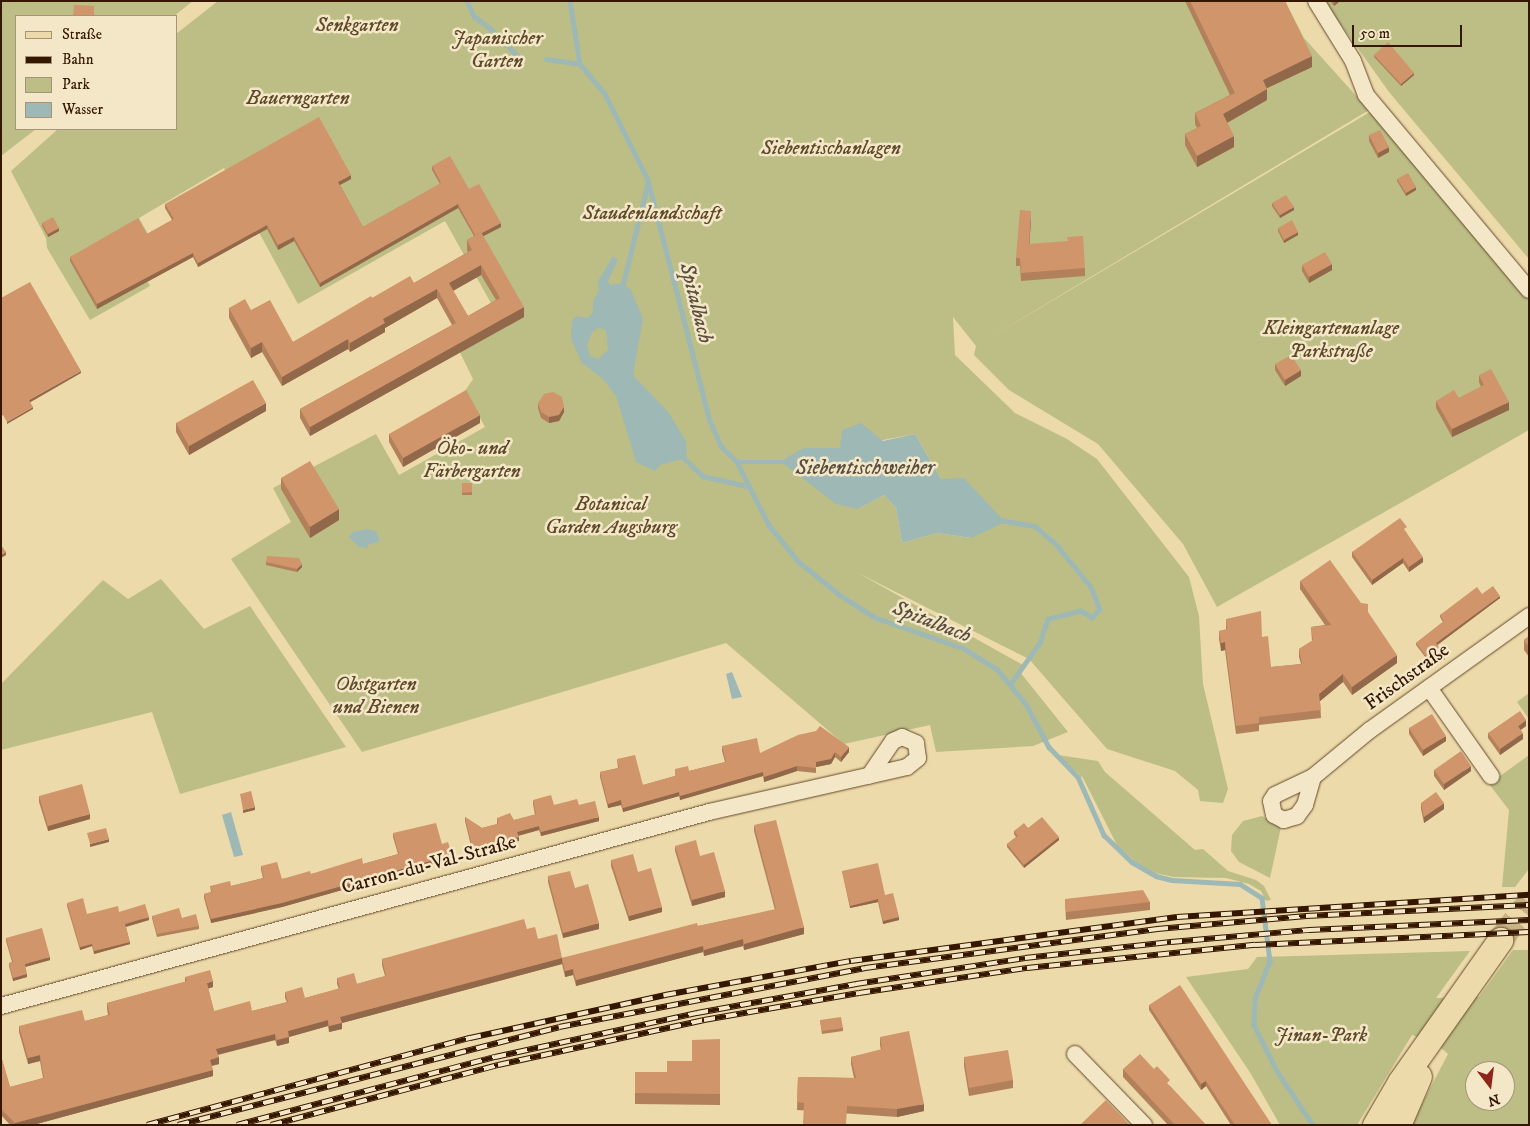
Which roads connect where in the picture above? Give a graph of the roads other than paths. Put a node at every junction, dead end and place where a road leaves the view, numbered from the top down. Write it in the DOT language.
graph roads {
  1 [pos="1316,1"];
  2 [pos="1529,290"];
  3 [pos="1529,616"];
  4 [pos="1429,688"];
  5 [pos="869,776"];
  6 [pos="1492,776"];
  7 [pos="1313,777"];
  8 [pos="1500,940"];
  9 [pos="1,1006"];
  10 [pos="1446,1014"];
  11 [pos="1075,1054"];
  12 [pos="1144,1125"];
  13 [pos="1375,1125"];
  14 [pos="1398,1125"];
  1 -- 2 [label="street"];
  3 -- 4 [label="street, Frischstraße"];
  4 -- 6 [label="street"];
  4 -- 7 [label="street, Frischstraße"];
  5 -- 9 [label="street, Carron-du-Val-Straße"];
  8 -- 10 [label="main road"];
  10 -- 13 [label="main road"];
  10 -- 14 [label="main road"];
  11 -- 12 [label="street"];
}
